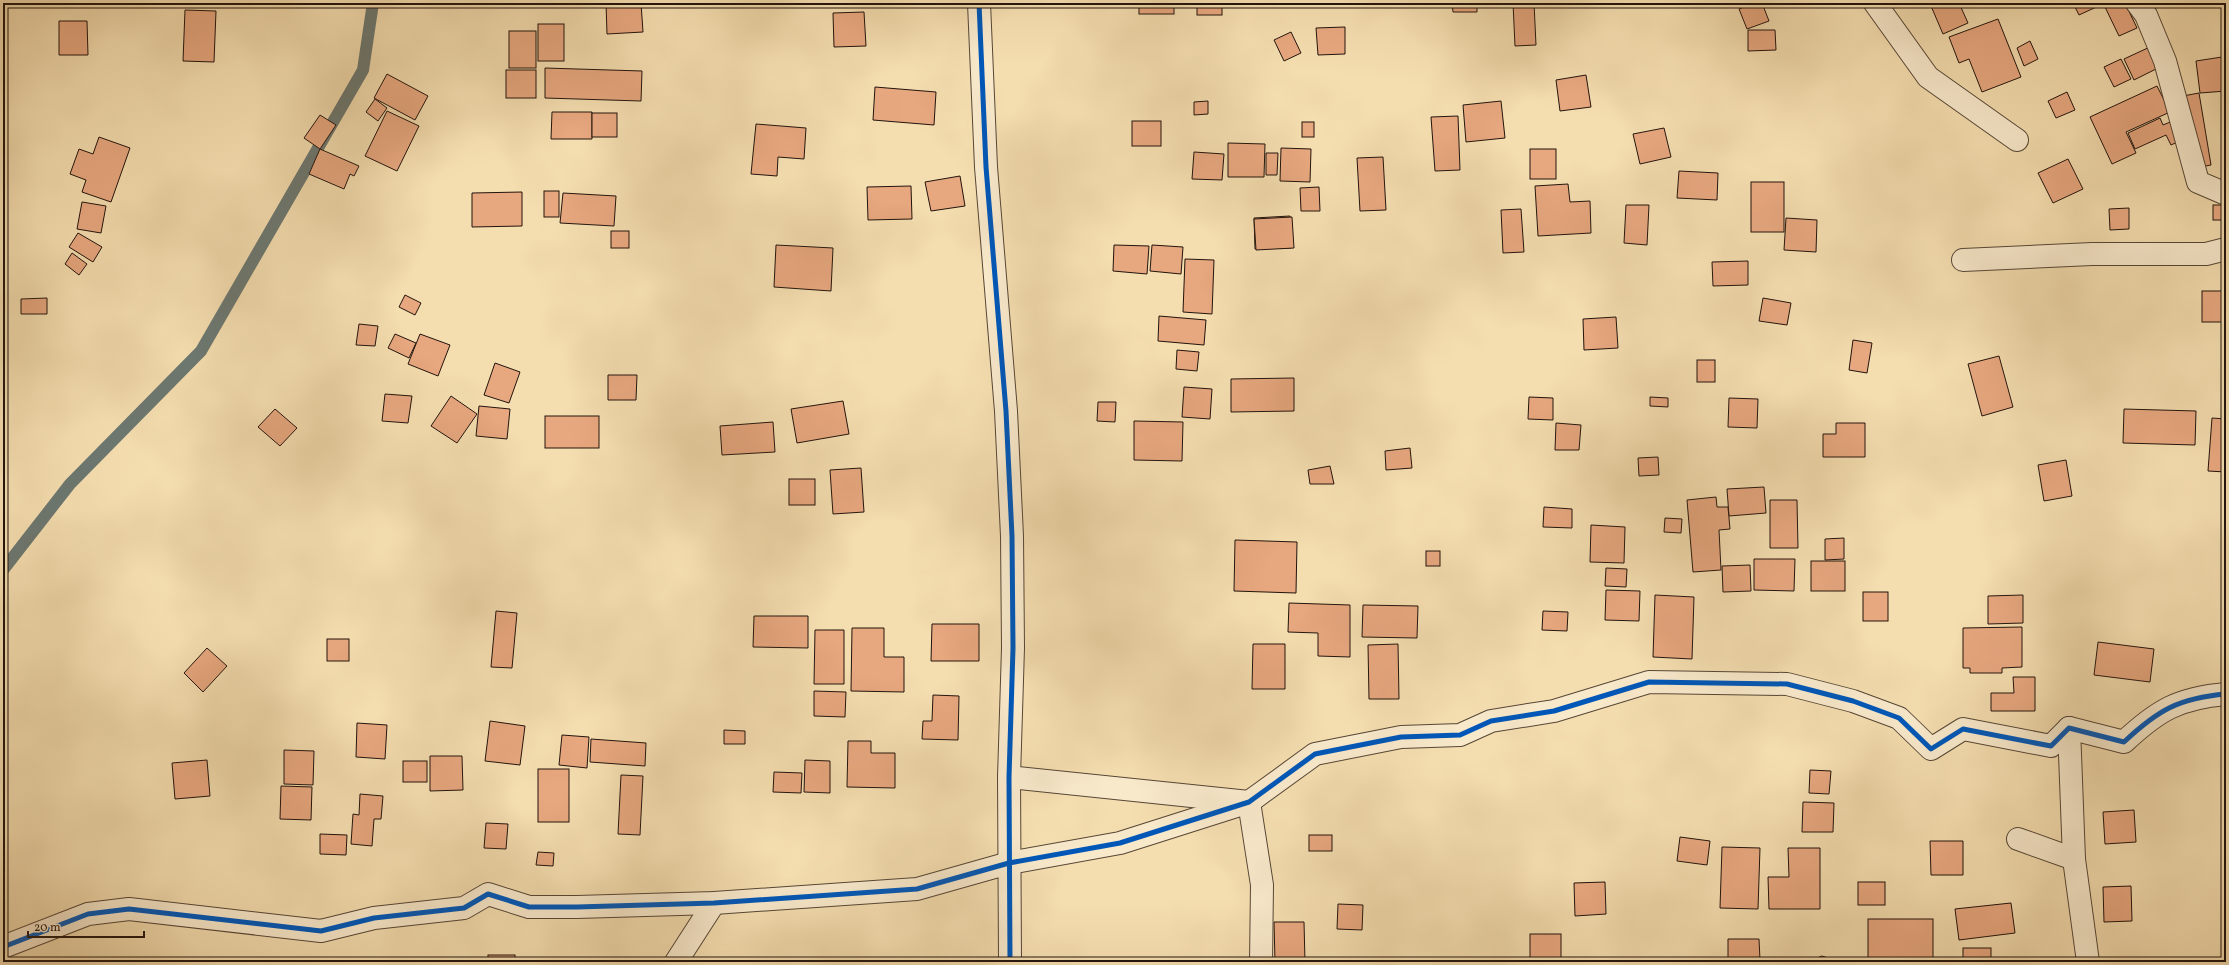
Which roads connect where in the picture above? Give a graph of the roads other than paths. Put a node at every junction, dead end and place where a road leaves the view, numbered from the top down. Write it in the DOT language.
graph roads {
  1 [pos="979,3"];
  2 [pos="1875,3"];
  3 [pos="2137,3"];
  4 [pos="2017,140"];
  5 [pos="2226,194"];
  6 [pos="2226,249"];
  7 [pos="1962,260"];
  8 [pos="2226,694"];
  9 [pos="2069,728"];
  10 [pos="1009,776"];
  11 [pos="1249,802"];
  12 [pos="2018,839"];
  13 [pos="2074,859"];
  14 [pos="1009,863"];
  15 [pos="714,903"];
  16 [pos="3,947"];
  17 [pos="676,962"];
  18 [pos="1010,962"];
  19 [pos="1261,962"];
  20 [pos="2088,962"];
  1 -- 10 [label="street"];
  2 -- 4 [label="street"];
  3 -- 5 [label="street"];
  6 -- 7 [label="street"];
  8 -- 9 [label="street"];
  9 -- 11 [label="street"];
  9 -- 13 [label="street"];
  10 -- 11 [label="street"];
  10 -- 14 [label="street"];
  11 -- 14 [label="street"];
  11 -- 19 [label="street"];
  12 -- 13 [label="street"];
  13 -- 20 [label="street"];
  14 -- 15 [label="street"];
  14 -- 18 [label="street"];
  15 -- 16 [label="street"];
  15 -- 17 [label="street"];
}
